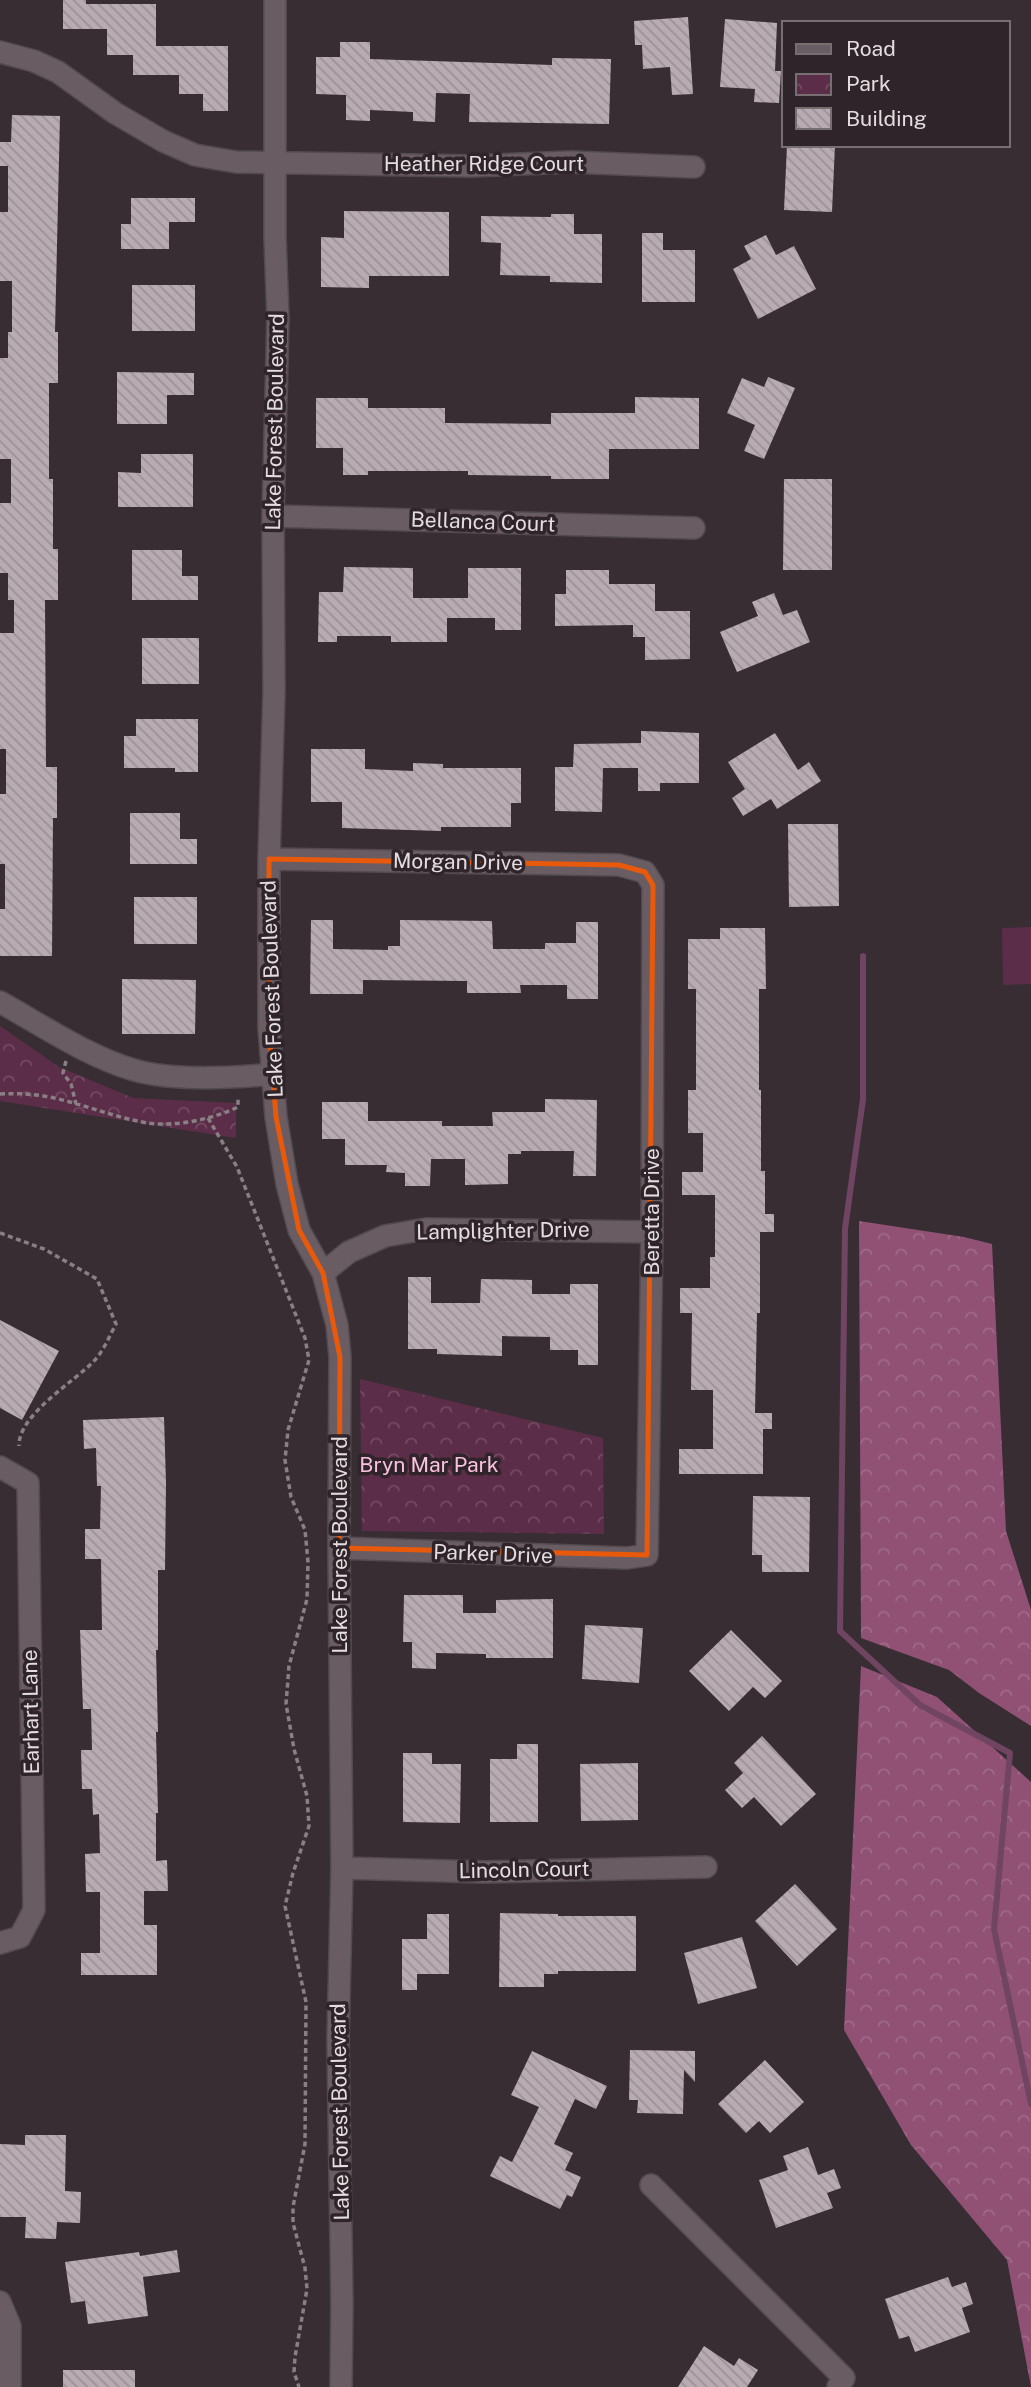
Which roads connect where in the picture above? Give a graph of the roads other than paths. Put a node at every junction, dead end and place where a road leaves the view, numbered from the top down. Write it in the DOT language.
graph roads {
  1 [pos="275,0"];
  2 [pos="0,52"];
  3 [pos="274,162"];
  4 [pos="694,167"];
  5 [pos="273,516"];
  6 [pos="694,528"];
  7 [pos="269,859"];
  8 [pos="645,872"];
  9 [pos="0,1002"];
  10 [pos="273,1073"];
  11 [pos="652,1232"];
  12 [pos="323,1273"];
  13 [pos="0,1467"];
  14 [pos="339,1548"];
  15 [pos="647,1555"];
  16 [pos="706,1867"];
  17 [pos="342,1868"];
  18 [pos="10,1940"];
  19 [pos="651,2185"];
  20 [pos="0,2302"];
  21 [pos="10,2387"];
  22 [pos="341,2387"];
  23 [pos="838,2387"];
  1 -- 3 [label="street, Lake Forest Boulevard"];
  2 -- 3 [label="street, Heather Ridge Court"];
  3 -- 4 [label="street, Heather Ridge Court"];
  3 -- 5 [label="street, Lake Forest Boulevard"];
  5 -- 6 [label="street, Bellanca Court"];
  5 -- 7 [label="street, Lake Forest Boulevard"];
  7 -- 8 [label="street, Morgan Drive"];
  7 -- 10 [label="street, Lake Forest Boulevard"];
  8 -- 11 [label="street, Beretta Drive"];
  9 -- 10 [label="street"];
  10 -- 12 [label="street, Lake Forest Boulevard"];
  11 -- 12 [label="street, Lamplighter Drive"];
  11 -- 15 [label="street, Beretta Drive"];
  12 -- 14 [label="street, Lake Forest Boulevard"];
  13 -- 18 [label="street, Earhart Lane"];
  14 -- 15 [label="street, Parker Drive"];
  14 -- 17 [label="street, Lake Forest Boulevard"];
  16 -- 17 [label="street, Lincoln Court"];
  17 -- 22 [label="street, Lake Forest Boulevard"];
  19 -- 23 [label="street"];
  20 -- 21 [label="street"];
}
